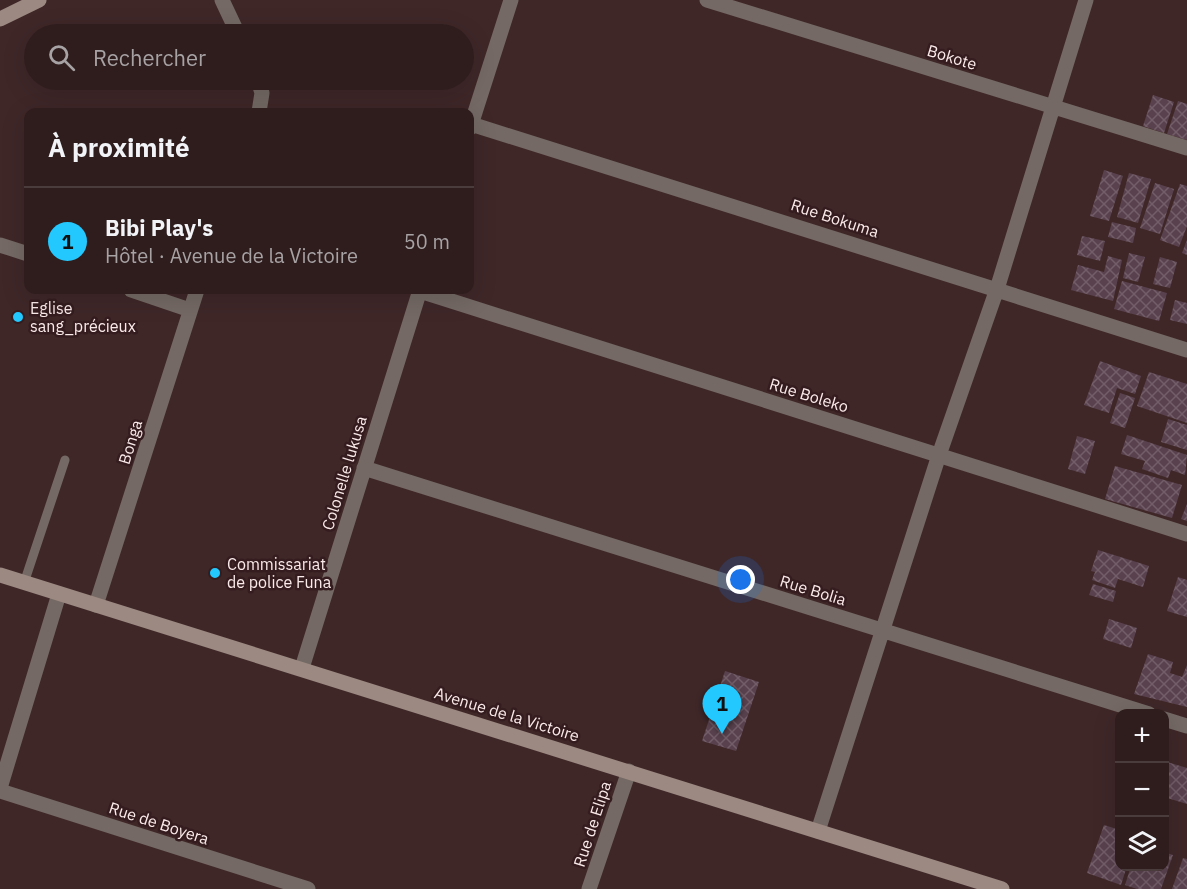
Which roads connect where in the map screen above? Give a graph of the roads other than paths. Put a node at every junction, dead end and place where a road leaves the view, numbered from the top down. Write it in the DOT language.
graph roads {
  1 [pos="39,0"];
  2 [pos="222,0"];
  3 [pos="511,0"];
  4 [pos="707,0"];
  5 [pos="1086,0"];
  6 [pos="0,19"];
  7 [pos="233,24"];
  8 [pos="261,90"];
  9 [pos="1052,106"];
  10 [pos="260,108"];
  11 [pos="474,114"];
  12 [pos="474,127"];
  13 [pos="1187,148"];
  14 [pos="0,245"];
  15 [pos="24,254"];
  16 [pos="997,289"];
  17 [pos="143,294"];
  18 [pos="196,294"];
  19 [pos="419,294"];
  20 [pos="433,294"];
  21 [pos="190,310"];
  22 [pos="1187,350"];
  23 [pos="939,455"];
  24 [pos="65,460"];
  25 [pos="364,468"];
  26 [pos="1187,534"];
  27 [pos="0,575"];
  28 [pos="24,583"];
  29 [pos="59,594"];
  30 [pos="96,605"];
  31 [pos="882,630"];
  32 [pos="302,668"];
  33 [pos="1133,709"];
  34 [pos="1169,721"];
  35 [pos="1187,726"];
  36 [pos="628,771"];
  37 [pos="0,789"];
  38 [pos="818,831"];
  39 [pos="308,889"];
  40 [pos="589,889"];
  41 [pos="1002,889"];
  1 -- 6 [label="main road"];
  2 -- 7 [label="street"];
  3 -- 11 [label="street"];
  4 -- 9 [label="street, Bokote"];
  5 -- 9 [label="street"];
  8 -- 10 [label="street"];
  9 -- 13 [label="street, Bokote"];
  9 -- 16 [label="street"];
  12 -- 16 [label="street, Rue Bokuma"];
  14 -- 15 [label="street"];
  16 -- 22 [label="street, Rue Bokuma"];
  16 -- 23 [label="street"];
  17 -- 21 [label="street"];
  18 -- 21 [label="street, Bonga"];
  19 -- 25 [label="street, Colonelle lukusa"];
  20 -- 23 [label="street, Rue Boleko"];
  21 -- 30 [label="street, Bonga"];
  23 -- 26 [label="street, Rue Boleko"];
  23 -- 31 [label="street"];
  24 -- 28 [label="lane"];
  25 -- 31 [label="street, Rue Bolia"];
  25 -- 32 [label="street, Colonelle lukusa"];
  27 -- 28 [label="main road, Avenue de la Victoire"];
  28 -- 29 [label="main road, Avenue de la Victoire"];
  29 -- 30 [label="main road, Avenue de la Victoire"];
  29 -- 37 [label="street"];
  30 -- 32 [label="main road, Avenue de la Victoire"];
  31 -- 33 [label="street, Rue Bolia"];
  31 -- 38 [label="street"];
  32 -- 36 [label="main road, Avenue de la Victoire"];
  34 -- 35 [label="street"];
  36 -- 38 [label="main road, Avenue de la Victoire"];
  36 -- 40 [label="street, Rue de Elipa"];
  37 -- 39 [label="street, Rue de Boyera"];
  38 -- 41 [label="main road, Avenue de la Victoire"];
}
